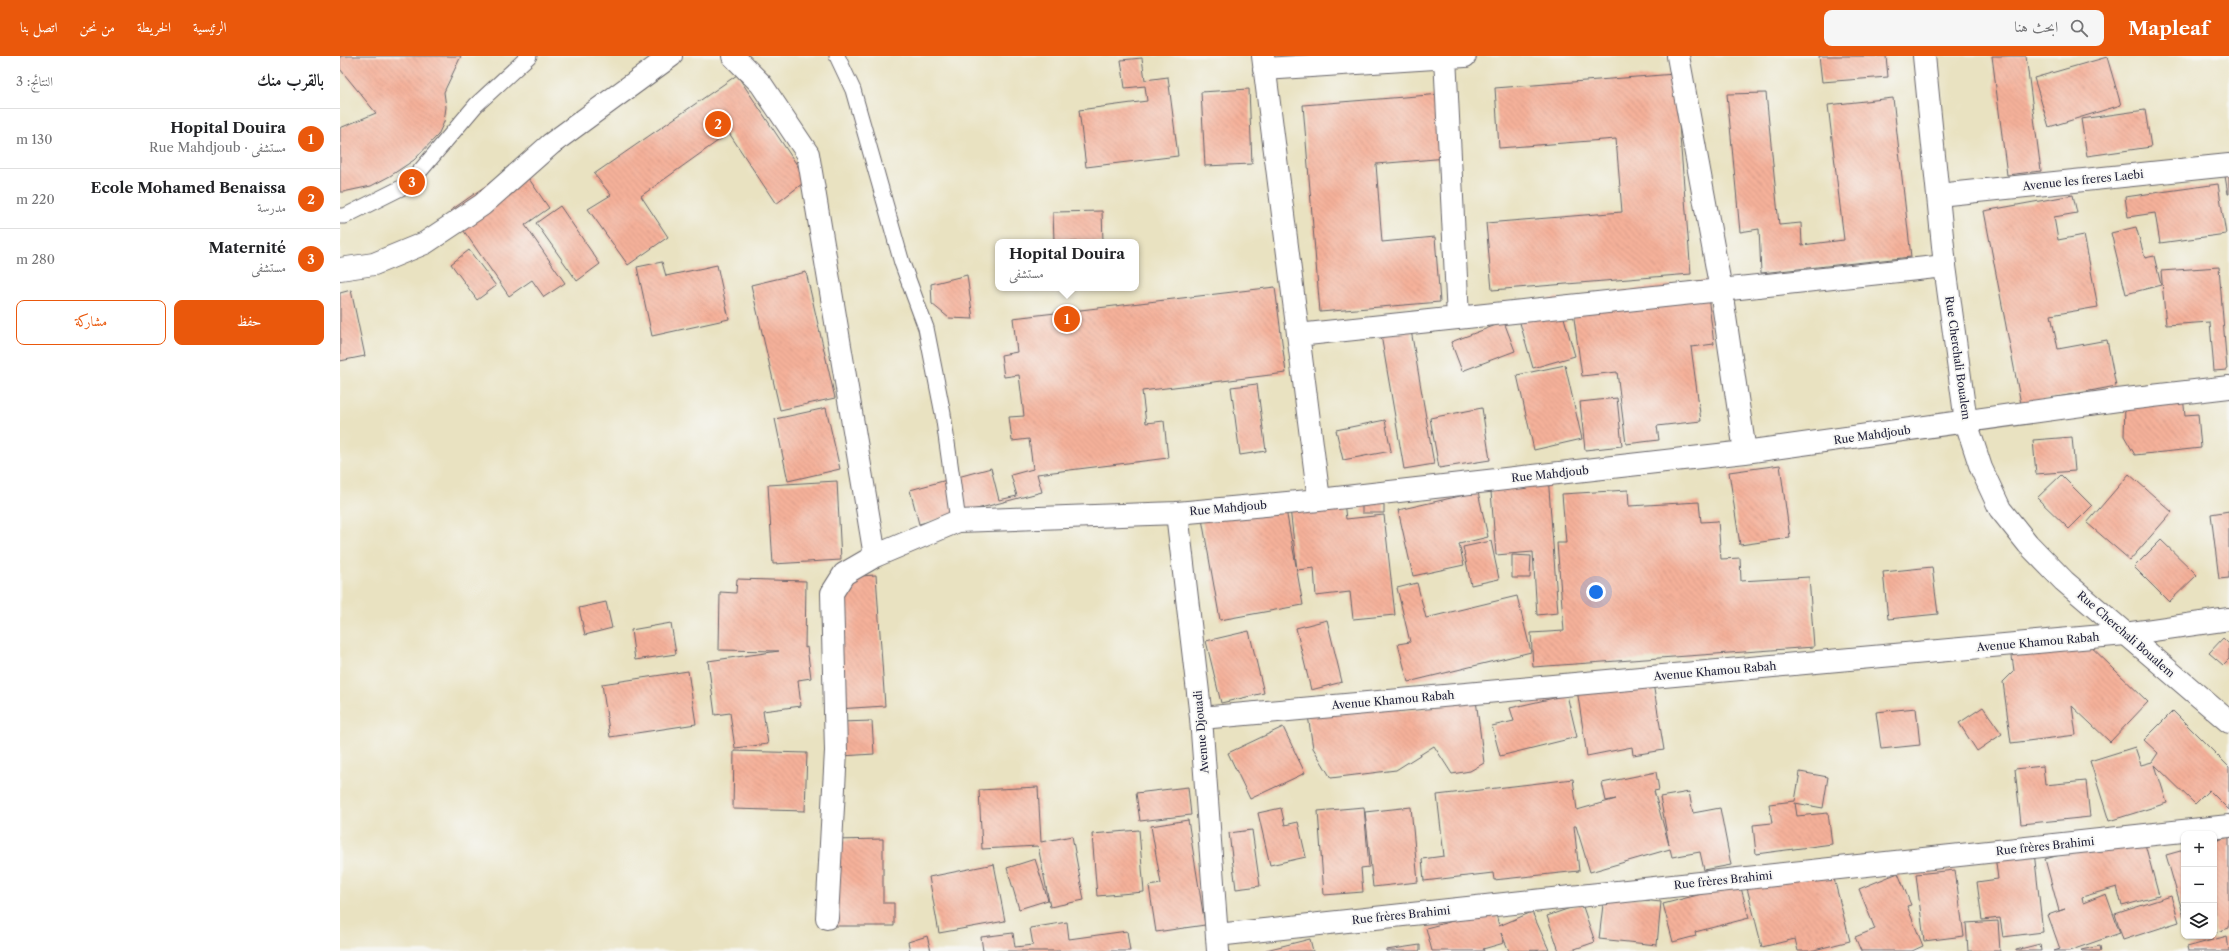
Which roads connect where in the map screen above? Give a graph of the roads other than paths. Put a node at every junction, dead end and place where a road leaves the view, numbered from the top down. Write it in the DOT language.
graph roads {
  1 [pos="529,56"];
  2 [pos="671,56"];
  3 [pos="733,56"];
  4 [pos="837,56"];
  5 [pos="1678,56"];
  6 [pos="1924,56"];
  7 [pos="1455,57"];
  8 [pos="1263,62"];
  9 [pos="2229,165"];
  10 [pos="1938,196"];
  11 [pos="340,216"];
  12 [pos="1945,266"];
  13 [pos="340,269"];
  14 [pos="1721,290"];
  15 [pos="1458,318"];
  16 [pos="1298,335"];
  17 [pos="2229,387"];
  18 [pos="1966,422"];
  19 [pos="1745,452"];
  20 [pos="1319,500"];
  21 [pos="1177,513"];
  22 [pos="958,521"];
  23 [pos="875,556"];
  24 [pos="2229,618"];
  25 [pos="2125,634"];
  26 [pos="1201,718"];
  27 [pos="2229,722"];
  28 [pos="2229,826"];
  29 [pos="827,918"];
  30 [pos="1218,943"];
  1 -- 11 [label="lane"];
  2 -- 13 [label="street"];
  3 -- 23 [label="street"];
  4 -- 22 [label="lane"];
  5 -- 14 [label="street"];
  6 -- 10 [label="street, Rue Cherchali Boualem"];
  7 -- 8 [label="street"];
  7 -- 15 [label="street"];
  8 -- 16 [label="street"];
  9 -- 10 [label="street, Avenue les freres Laebi"];
  10 -- 12 [label="street, Rue Cherchali Boualem"];
  12 -- 14 [label="street"];
  12 -- 18 [label="street, Rue Cherchali Boualem"];
  14 -- 15 [label="street"];
  14 -- 19 [label="street"];
  15 -- 16 [label="street"];
  16 -- 20 [label="street"];
  17 -- 18 [label="street, Rue Mahdjoub"];
  18 -- 19 [label="street, Rue Mahdjoub"];
  18 -- 25 [label="street, Rue Cherchali Boualem"];
  19 -- 20 [label="street, Rue Mahdjoub"];
  20 -- 21 [label="street, Rue Mahdjoub"];
  21 -- 22 [label="street, Rue Mahdjoub"];
  21 -- 26 [label="street, Avenue Djouadi"];
  22 -- 23 [label="street, Rue Mahdjoub"];
  23 -- 29 [label="street, Rue Mahdjoub"];
  24 -- 25 [label="street, Avenue Khamou Rabah"];
  25 -- 26 [label="street, Avenue Khamou Rabah"];
  25 -- 27 [label="street, Rue Cherchali Boualem"];
  26 -- 30 [label="street, Avenue Djouadi"];
  28 -- 30 [label="street, Rue frères Brahimi"];
}
